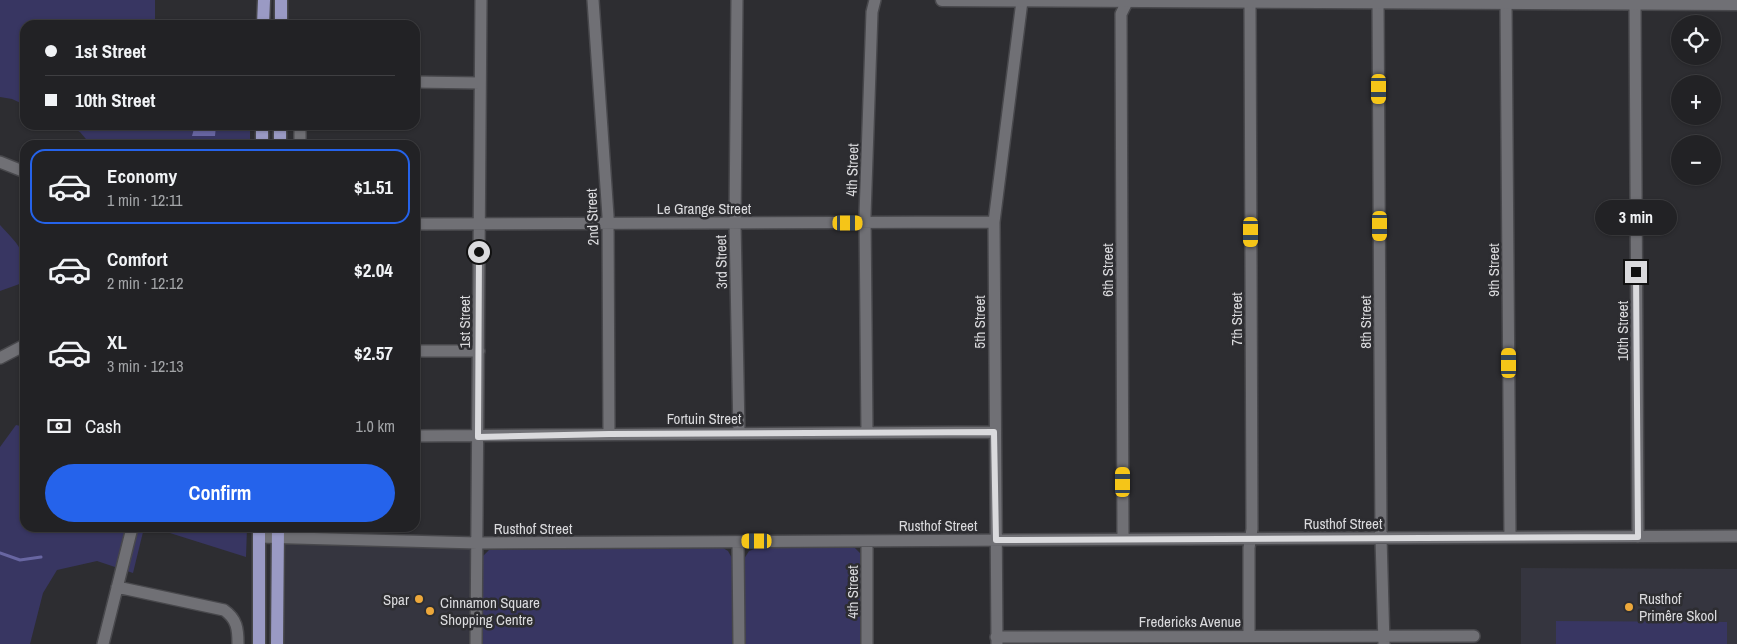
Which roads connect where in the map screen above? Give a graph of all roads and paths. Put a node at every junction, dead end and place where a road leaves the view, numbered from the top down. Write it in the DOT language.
graph roads {
  1 [pos="264,0"];
  2 [pos="281,0"];
  3 [pos="481,0"];
  4 [pos="593,0"];
  5 [pos="737,0"];
  6 [pos="875,0"];
  7 [pos="942,0"];
  8 [pos="1022,1"];
  9 [pos="1128,1"];
  10 [pos="1378,1"];
  11 [pos="1250,3"];
  12 [pos="1506,3"];
  13 [pos="1737,4"];
  14 [pos="1635,5"];
  15 [pos="264,20"];
  16 [pos="281,20"];
  17 [pos="420,82"];
  18 [pos="480,83"];
  19 [pos="0,162"];
  20 [pos="20,170"];
  21 [pos="994,222"];
  22 [pos="735,223"];
  23 [pos="866,223"];
  24 [pos="420,224"];
  25 [pos="479,224"];
  26 [pos="608,224"];
  27 [pos="20,348"];
  28 [pos="420,351"];
  29 [pos="478,351"];
  30 [pos="0,358"];
  31 [pos="867,432"];
  32 [pos="994,432"];
  33 [pos="739,433"];
  34 [pos="609,434"];
  35 [pos="420,436"];
  36 [pos="478,437"];
  37 [pos="131,532"];
  38 [pos="259,532"];
  39 [pos="278,533"];
  40 [pos="297,533"];
  41 [pos="1737,536"];
  42 [pos="1638,537"];
  43 [pos="1382,538"];
  44 [pos="1510,538"];
  45 [pos="1251,539"];
  46 [pos="996,540"];
  47 [pos="1123,540"];
  48 [pos="867,541"];
  49 [pos="738,542"];
  50 [pos="477,543"];
  51 [pos="118,587"];
  52 [pos="1249,635"];
  53 [pos="1474,636"];
  54 [pos="996,640"];
  55 [pos="1384,640"];
  56 [pos="103,644"];
  57 [pos="238,644"];
  58 [pos="259,644"];
  59 [pos="277,644"];
  60 [pos="476,644"];
  61 [pos="739,644"];
  62 [pos="868,644"];
  1 -- 15 [label="main road"];
  2 -- 16 [label="main road"];
  3 -- 18 [label="street, 1st Street"];
  4 -- 26 [label="street, 2nd Street"];
  5 -- 22 [label="street, 3rd Street"];
  6 -- 23 [label="street, 4th Street"];
  7 -- 8 [label="street"];
  8 -- 9 [label="street"];
  8 -- 21 [label="street, 5th Street"];
  9 -- 11 [label="street"];
  9 -- 47 [label="street, 6th Street"];
  10 -- 11 [label="street"];
  10 -- 12 [label="street"];
  10 -- 43 [label="street, 8th Street"];
  11 -- 45 [label="street, 7th Street"];
  12 -- 14 [label="street"];
  12 -- 44 [label="street, 9th Street"];
  13 -- 14 [label="street"];
  14 -- 42 [label="street, 10th Street"];
  17 -- 18 [label="street"];
  18 -- 25 [label="street, 1st Street"];
  19 -- 20 [label="street"];
  21 -- 23 [label="street, Le Grange Street"];
  21 -- 32 [label="street, 5th Street"];
  22 -- 23 [label="street, Le Grange Street"];
  22 -- 26 [label="street, Le Grange Street"];
  22 -- 33 [label="street, 3rd Street"];
  23 -- 31 [label="street, 4th Street"];
  24 -- 25 [label="street, Le Grange Street"];
  25 -- 26 [label="street, Le Grange Street"];
  25 -- 29 [label="street, 1st Street"];
  26 -- 34 [label="street, 2nd Street"];
  27 -- 30 [label="street"];
  28 -- 29 [label="street"];
  29 -- 36 [label="street, 1st Street"];
  31 -- 32 [label="street, Fortuin Street"];
  31 -- 33 [label="street, Fortuin Street"];
  32 -- 46 [label="street, 5th Street"];
  33 -- 34 [label="street, Fortuin Street"];
  34 -- 36 [label="street, Fortuin Street"];
  35 -- 36 [label="street, Fortuin Street"];
  36 -- 50 [label="street, 1st Street"];
  37 -- 51 [label="street"];
  38 -- 39 [label="street, Rusthof Street"];
  38 -- 58 [label="main road"];
  39 -- 40 [label="street, Rusthof Street"];
  39 -- 59 [label="main road"];
  40 -- 50 [label="street, Rusthof Street"];
  41 -- 42 [label="street, Rusthof Street"];
  42 -- 44 [label="street, Rusthof Street"];
  43 -- 44 [label="street, Rusthof Street"];
  43 -- 45 [label="street, Rusthof Street"];
  43 -- 55 [label="street, 8th Street"];
  45 -- 47 [label="street, Rusthof Street"];
  45 -- 52 [label="street, 7th Street"];
  46 -- 47 [label="street, Rusthof Street"];
  46 -- 48 [label="street, Rusthof Street"];
  46 -- 54 [label="street, 5th Street"];
  48 -- 49 [label="street, Rusthof Street"];
  48 -- 62 [label="street, 4th Street"];
  49 -- 50 [label="street, Rusthof Street"];
  49 -- 61 [label="street"];
  50 -- 60 [label="street, 1st Street"];
  51 -- 56 [label="street"];
  51 -- 57 [label="street"];
  52 -- 54 [label="street, Fredericks Avenue"];
  52 -- 55 [label="street, Fredericks Avenue"];
  53 -- 55 [label="street, Fredericks Avenue"];
}
